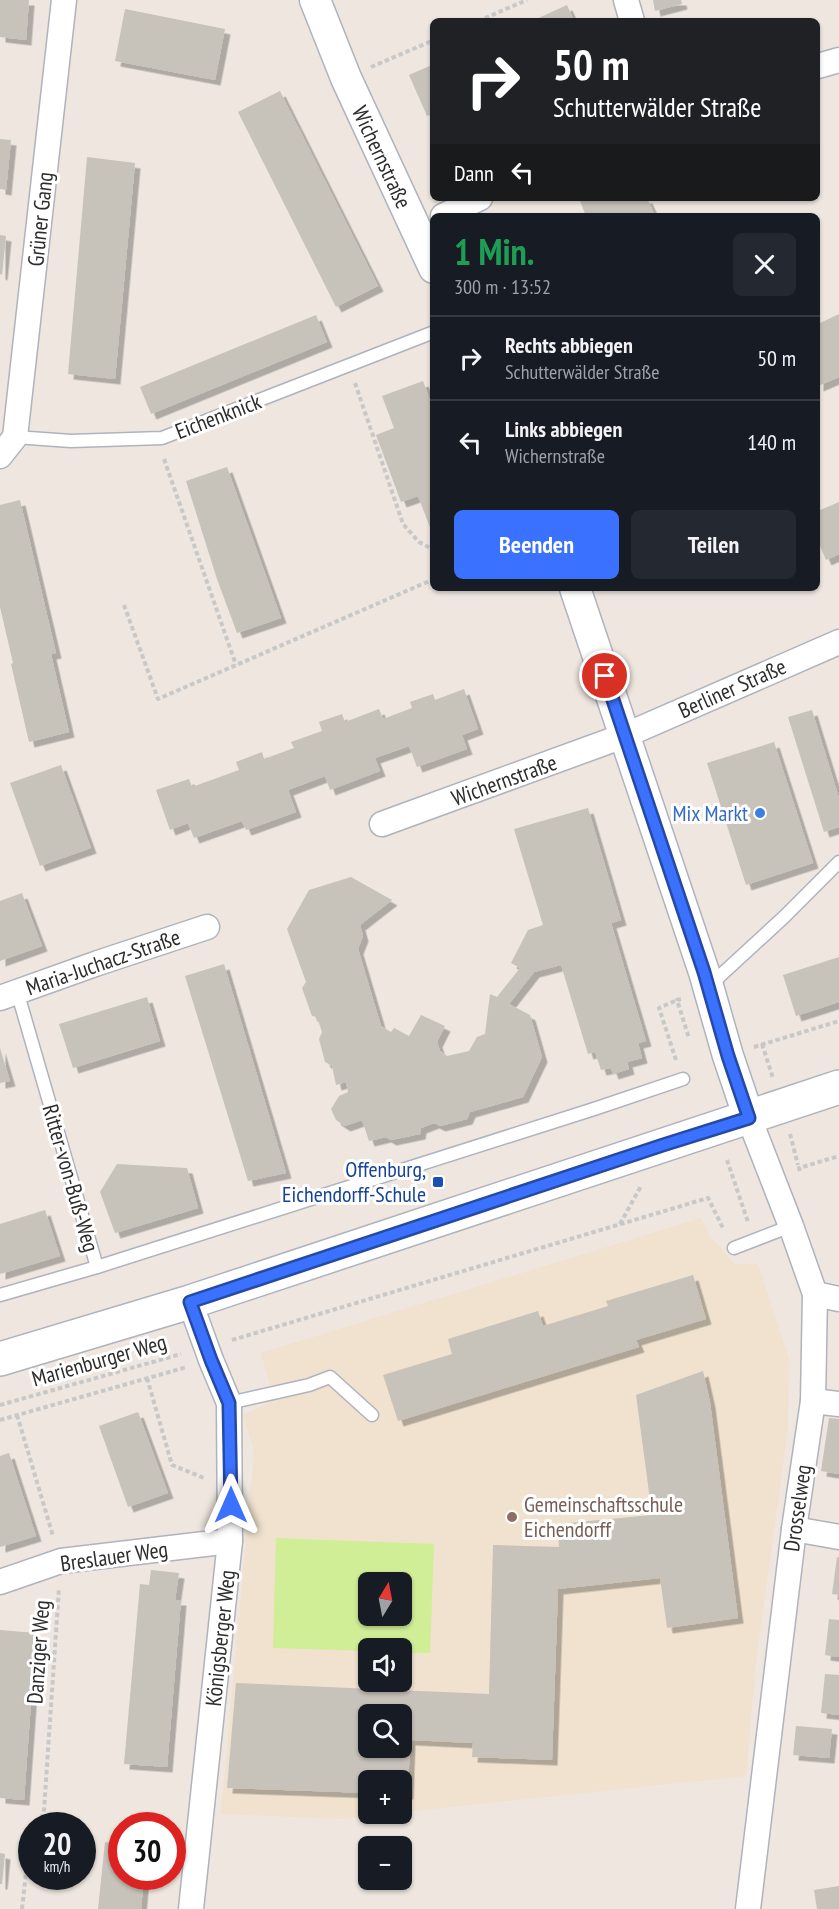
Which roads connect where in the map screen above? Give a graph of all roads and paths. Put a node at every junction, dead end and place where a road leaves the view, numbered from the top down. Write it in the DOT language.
graph roads {
  1 [pos="64,0"];
  2 [pos="315,0"];
  3 [pos="527,0"];
  4 [pos="626,0"];
  5 [pos="485,18"];
  6 [pos="631,18"];
  7 [pos="430,42"];
  8 [pos="839,60"];
  9 [pos="820,65"];
  10 [pos="346,78"];
  11 [pos="474,201"];
  12 [pos="448,213"];
  13 [pos="424,225"];
  14 [pos="430,251"];
  15 [pos="430,334"];
  16 [pos="349,365"];
  17 [pos="15,437"];
  18 [pos="157,438"];
  19 [pos="0,456"];
  20 [pos="430,548"];
  21 [pos="430,581"];
  22 [pos="576,591"];
  23 [pos="124,605"];
  24 [pos="839,642"];
  25 [pos="236,665"];
  26 [pos="626,735"];
  27 [pos="382,824"];
  28 [pos="839,862"];
  29 [pos="207,927"];
  30 [pos="708,987"];
  31 [pos="8,995"];
  32 [pos="677,1000"];
  33 [pos="839,1021"];
  34 [pos="728,1056"];
  35 [pos="683,1079"];
  36 [pos="839,1087"];
  37 [pos="749,1118"];
  38 [pos="839,1156"];
  39 [pos="727,1160"];
  40 [pos="802,1179"];
  41 [pos="791,1226"];
  42 [pos="754,1240"];
  43 [pos="734,1248"];
  44 [pos="97,1267"];
  45 [pos="815,1294"];
  46 [pos="0,1295"];
  47 [pos="839,1299"];
  48 [pos="190,1302"];
  49 [pos="209,1354"];
  50 [pos="0,1359"];
  51 [pos="147,1378"];
  52 [pos="813,1401"];
  53 [pos="229,1403"];
  54 [pos="839,1404"];
  55 [pos="0,1406"];
  56 [pos="17,1415"];
  57 [pos="372,1415"];
  58 [pos="0,1420"];
  59 [pos="231,1488"];
  60 [pos="794,1529"];
  61 [pos="839,1537"];
  62 [pos="230,1541"];
  63 [pos="61,1561"];
  64 [pos="0,1582"];
  65 [pos="43,1812"];
  66 [pos="24,1890"];
  67 [pos="22,1909"];
  68 [pos="191,1909"];
  69 [pos="748,1909"];
  1 -- 17 [label="street, Grüner Gang"];
  2 -- 10 [label="street, Wichernstraße"];
  3 -- 5 [label="path"];
  4 -- 6 [label="street"];
  7 -- 10 [label="path, Wichernstraße"];
  8 -- 9 [label="street"];
  10 -- 13 [label="street, Wichernstraße"];
  11 -- 12 [label="street"];
  13 -- 14 [label="street, Wichernstraße"];
  15 -- 16 [label="lane, Eichenknick"];
  16 -- 18 [label="lane, Eichenknick"];
  16 -- 20 [label="path"];
  17 -- 18 [label="lane, Eichenknick"];
  17 -- 19 [label="street"];
  18 -- 25 [label="path"];
  21 -- 25 [label="path"];
  22 -- 26 [label="street"];
  23 -- 25 [label="path"];
  24 -- 26 [label="street, Berliner Straße"];
  26 -- 27 [label="street, Wichernstraße"];
  26 -- 30 [label="street"];
  28 -- 30 [label="lane"];
  29 -- 31 [label="street, Maria-Juchacz-Straße"];
  30 -- 34 [label="street"];
  31 -- 44 [label="lane, Ritter-von-Buß-Weg"];
  32 -- 35 [label="path"];
  33 -- 34 [label="path"];
  34 -- 37 [label="street"];
  35 -- 44 [label="lane"];
  36 -- 37 [label="main road"];
  37 -- 41 [label="street, Drosselweg"];
  37 -- 48 [label="main road"];
  38 -- 40 [label="path"];
  39 -- 42 [label="path"];
  41 -- 42 [label="lane"];
  41 -- 45 [label="street, Drosselweg"];
  42 -- 43 [label="lane"];
  43 -- 49 [label="path"];
  44 -- 46 [label="lane, Ritter-von-Buß-Weg"];
  45 -- 47 [label="street"];
  45 -- 52 [label="street, Drosselweg"];
  48 -- 49 [label="street, Königsberger Weg"];
  48 -- 50 [label="main road"];
  49 -- 51 [label="path"];
  49 -- 53 [label="street, Königsberger Weg"];
  49 -- 55 [label="path, Marienburger Weg"];
  51 -- 56 [label="path"];
  51 -- 59 [label="path"];
  52 -- 54 [label="street"];
  52 -- 60 [label="street, Drosselweg"];
  53 -- 57 [label="lane"];
  53 -- 59 [label="street, Königsberger Weg"];
  56 -- 58 [label="path"];
  56 -- 63 [label="path, Danziger Weg"];
  59 -- 62 [label="street, Königsberger Weg"];
  60 -- 61 [label="street"];
  60 -- 69 [label="street, Drosselweg"];
  62 -- 63 [label="street, Breslauer Weg"];
  62 -- 68 [label="street, Königsberger Weg"];
  63 -- 64 [label="street, Breslauer Weg"];
  63 -- 65 [label="path, Danziger Weg"];
  66 -- 67 [label="path"];
}
